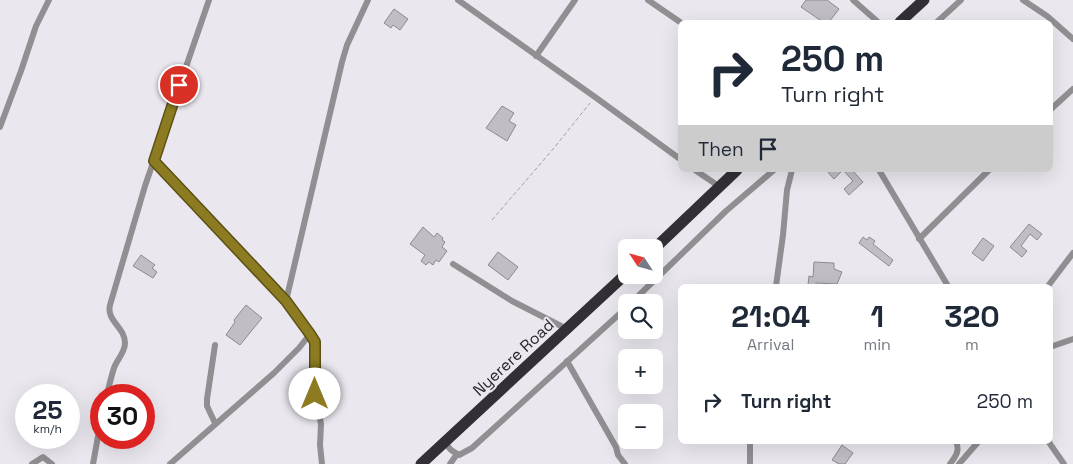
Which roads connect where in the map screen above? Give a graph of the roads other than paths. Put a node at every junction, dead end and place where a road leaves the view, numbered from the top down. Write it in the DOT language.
graph roads {
  1 [pos="49,0"];
  2 [pos="209,0"];
  3 [pos="368,0"];
  4 [pos="458,0"];
  5 [pos="575,0"];
  6 [pos="648,0"];
  7 [pos="853,0"];
  8 [pos="924,0"];
  9 [pos="961,0"];
  10 [pos="1023,0"];
  11 [pos="876,20"];
  12 [pos="902,20"];
  13 [pos="938,20"];
  14 [pos="1051,20"];
  15 [pos="678,21"];
  16 [pos="1053,22"];
  17 [pos="1073,40"];
  18 [pos="536,56"];
  19 [pos="1073,89"];
  20 [pos="1053,107"];
  21 [pos="0,127"];
  22 [pos="678,158"];
  23 [pos="154,161"];
  24 [pos="698,172"];
  25 [pos="736,172"];
  26 [pos="772,172"];
  27 [pos="792,172"];
  28 [pos="880,172"];
  29 [pos="987,172"];
  30 [pos="720,188"];
  31 [pos="919,240"];
  32 [pos="663,241"];
  33 [pos="1073,253"];
  34 [pos="453,264"];
  35 [pos="618,282"];
  36 [pos="776,284"];
  37 [pos="947,284"];
  38 [pos="1050,284"];
  39 [pos="640,294"];
  40 [pos="286,301"];
  41 [pos="618,315"];
  42 [pos="568,329"];
  43 [pos="310,334"];
  44 [pos="1073,339"];
  45 [pos="215,345"];
  46 [pos="1053,346"];
  47 [pos="567,361"];
  48 [pos="110,384"];
  49 [pos="215,423"];
  50 [pos="445,443"];
  51 [pos="750,444"];
  52 [pos="957,444"];
  53 [pos="976,444"];
  54 [pos="1050,444"];
  55 [pos="96,449"];
  56 [pos="457,454"];
  57 [pos="32,464"];
  58 [pos="52,464"];
  59 [pos="93,464"];
  60 [pos="170,464"];
  61 [pos="322,464"];
  62 [pos="421,464"];
  63 [pos="450,464"];
  64 [pos="626,464"];
  65 [pos="750,464"];
  66 [pos="950,464"];
  67 [pos="959,464"];
  68 [pos="1064,464"];
  1 -- 21 [label="street"];
  2 -- 23 [label="street"];
  3 -- 40 [label="street"];
  4 -- 18 [label="street"];
  5 -- 18 [label="street"];
  6 -- 15 [label="street"];
  7 -- 11 [label="street"];
  8 -- 12 [label="highway"];
  9 -- 13 [label="street"];
  10 -- 14 [label="street"];
  16 -- 17 [label="street"];
  18 -- 22 [label="street"];
  19 -- 20 [label="street"];
  23 -- 40 [label="street"];
  23 -- 48 [label="street"];
  24 -- 30 [label="street"];
  25 -- 30 [label="highway"];
  26 -- 39 [label="street"];
  27 -- 36 [label="street"];
  28 -- 31 [label="street"];
  29 -- 31 [label="street"];
  30 -- 32 [label="highway"];
  31 -- 37 [label="street"];
  33 -- 38 [label="street"];
  34 -- 42 [label="street"];
  35 -- 42 [label="highway, Nyerere Road"];
  40 -- 43 [label="street"];
  41 -- 47 [label="street"];
  42 -- 50 [label="highway, Nyerere Road"];
  43 -- 49 [label="street"];
  43 -- 61 [label="street"];
  44 -- 46 [label="street"];
  45 -- 49 [label="street"];
  47 -- 56 [label="street"];
  47 -- 64 [label="street"];
  49 -- 60 [label="street"];
  50 -- 56 [label="street"];
  50 -- 62 [label="highway, Nyerere Road"];
  51 -- 65 [label="street"];
  52 -- 66 [label="street"];
  53 -- 67 [label="street"];
  54 -- 68 [label="street"];
  55 -- 59 [label="street"];
  56 -- 63 [label="street"];
  57 -- 58 [label="street"];
}
